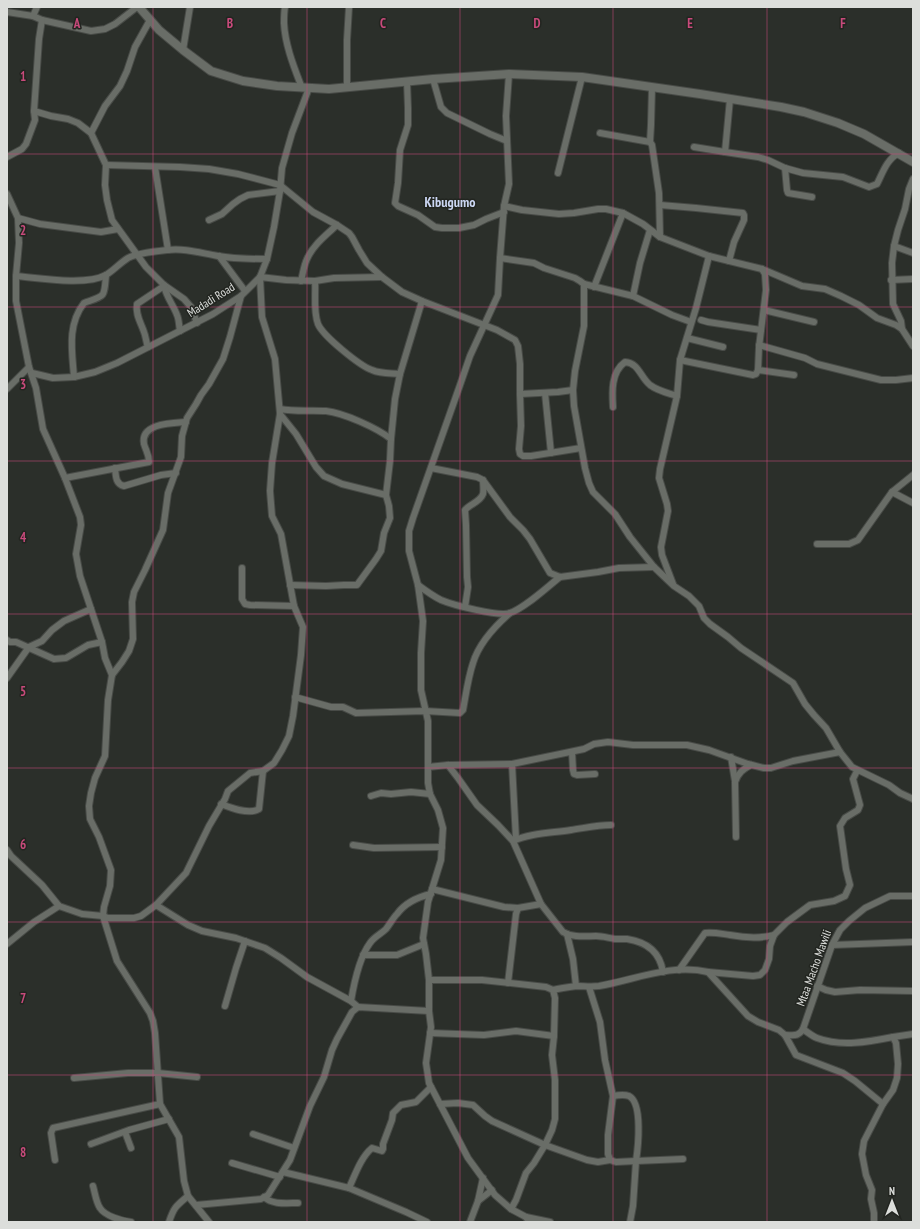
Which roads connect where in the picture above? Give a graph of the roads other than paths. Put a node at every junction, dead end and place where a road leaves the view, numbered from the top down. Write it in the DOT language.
graph roads {
  1 [pos="38,7"];
  2 [pos="138,7"];
  3 [pos="190,7"];
  4 [pos="285,7"];
  5 [pos="349,7"];
  6 [pos="7,12"];
  7 [pos="33,16"];
  8 [pos="42,20"];
  9 [pos="150,20"];
  10 [pos="183,50"];
  11 [pos="509,74"];
  12 [pos="582,77"];
  13 [pos="433,79"];
  14 [pos="407,82"];
  15 [pos="652,87"];
  16 [pos="305,88"];
  17 [pos="347,88"];
  18 [pos="730,99"];
  19 [pos="34,111"];
  20 [pos="91,133"];
  21 [pos="600,133"];
  22 [pos="507,141"];
  23 [pos="650,142"];
  24 [pos="694,147"];
  25 [pos="725,152"];
  26 [pos="899,153"];
  27 [pos="7,157"];
  28 [pos="913,162"];
  29 [pos="106,165"];
  30 [pos="155,167"];
  31 [pos="785,168"];
  32 [pos="558,173"];
  33 [pos="913,179"];
  34 [pos="280,188"];
  35 [pos="7,194"];
  36 [pos="812,197"];
  37 [pos="660,205"];
  38 [pos="504,209"];
  39 [pos="623,214"];
  40 [pos="18,218"];
  41 [pos="209,220"];
  42 [pos="337,225"];
  43 [pos="118,229"];
  44 [pos="650,230"];
  45 [pos="660,238"];
  46 [pos="894,246"];
  47 [pos="132,248"];
  48 [pos="168,250"];
  49 [pos="913,253"];
  50 [pos="138,255"];
  51 [pos="219,256"];
  52 [pos="709,256"];
  53 [pos="129,257"];
  54 [pos="500,258"];
  55 [pos="267,259"];
  56 [pos="729,261"];
  57 [pos="762,269"];
  58 [pos="106,275"];
  59 [pos="16,276"];
  60 [pos="260,276"];
  61 [pos="382,276"];
  62 [pos="913,279"];
  63 [pos="891,280"];
  64 [pos="301,281"];
  65 [pos="315,281"];
  66 [pos="584,284"];
  67 [pos="164,285"];
  68 [pos="594,287"];
  69 [pos="243,294"];
  70 [pos="633,296"];
  71 [pos="422,301"];
  72 [pos="764,310"];
  73 [pos="702,320"];
  74 [pos="691,322"];
  75 [pos="814,322"];
  76 [pos="196,323"];
  77 [pos="484,324"];
  78 [pos="761,330"];
  79 [pos="902,330"];
  80 [pos="180,331"];
  81 [pos="687,338"];
  82 [pos="759,345"];
  83 [pos="913,346"];
  84 [pos="148,347"];
  85 [pos="723,347"];
  86 [pos="680,360"];
  87 [pos="30,370"];
  88 [pos="758,370"];
  89 [pos="400,374"];
  90 [pos="794,375"];
  91 [pos="74,377"];
  92 [pos="913,378"];
  93 [pos="7,389"];
  94 [pos="573,390"];
  95 [pos="545,393"];
  96 [pos="520,394"];
  97 [pos="677,396"];
  98 [pos="613,408"];
  99 [pos="280,412"];
  100 [pos="186,422"];
  101 [pos="391,439"];
  102 [pos="581,448"];
  103 [pos="551,453"];
  104 [pos="115,468"];
  105 [pos="431,468"];
  106 [pos="176,473"];
  107 [pos="913,475"];
  108 [pos="65,478"];
  109 [pos="484,480"];
  110 [pos="892,492"];
  111 [pos="386,495"];
  112 [pos="913,503"];
  113 [pos="817,544"];
  114 [pos="654,567"];
  115 [pos="242,568"];
  116 [pos="560,577"];
  117 [pos="290,585"];
  118 [pos="418,585"];
  119 [pos="674,586"];
  120 [pos="294,606"];
  121 [pos="465,607"];
  122 [pos="91,610"];
  123 [pos="510,613"];
  124 [pos="7,640"];
  125 [pos="102,642"];
  126 [pos="29,647"];
  127 [pos="112,675"];
  128 [pos="7,678"];
  129 [pos="295,696"];
  130 [pos="425,711"];
  131 [pos="572,752"];
  132 [pos="840,752"];
  133 [pos="731,757"];
  134 [pos="512,764"];
  135 [pos="448,765"];
  136 [pos="752,765"];
  137 [pos="428,767"];
  138 [pos="263,771"];
  139 [pos="858,771"];
  140 [pos="596,774"];
  141 [pos="735,782"];
  142 [pos="430,794"];
  143 [pos="371,796"];
  144 [pos="913,799"];
  145 [pos="221,804"];
  146 [pos="611,825"];
  147 [pos="736,837"];
  148 [pos="514,840"];
  149 [pos="354,845"];
  150 [pos="442,847"];
  151 [pos="7,850"];
  152 [pos="431,892"];
  153 [pos="913,896"];
  154 [pos="541,904"];
  155 [pos="156,905"];
  156 [pos="59,906"];
  157 [pos="518,908"];
  158 [pos="103,916"];
  159 [pos="567,934"];
  160 [pos="774,935"];
  161 [pos="245,941"];
  162 [pos="913,942"];
  163 [pos="7,944"];
  164 [pos="424,944"];
  165 [pos="832,945"];
  166 [pos="363,956"];
  167 [pos="679,970"];
  168 [pos="663,972"];
  169 [pos="708,972"];
  170 [pos="430,980"];
  171 [pos="508,982"];
  172 [pos="576,986"];
  173 [pos="817,986"];
  174 [pos="589,987"];
  175 [pos="553,990"];
  176 [pos="913,991"];
  177 [pos="351,1001"];
  178 [pos="225,1006"];
  179 [pos="358,1007"];
  180 [pos="429,1012"];
  181 [pos="803,1029"];
  182 [pos="430,1033"];
  183 [pos="913,1034"];
  184 [pos="785,1035"];
  185 [pos="554,1036"];
  186 [pos="892,1037"];
  187 [pos="158,1073"];
  188 [pos="197,1077"];
  189 [pos="74,1078"];
  190 [pos="431,1087"];
  191 [pos="613,1096"];
  192 [pos="160,1104"];
  193 [pos="440,1104"];
  194 [pos="882,1104"];
  195 [pos="169,1119"];
  196 [pos="125,1132"];
  197 [pos="253,1134"];
  198 [pos="92,1144"];
  199 [pos="545,1145"];
  200 [pos="131,1148"];
  201 [pos="294,1148"];
  202 [pos="683,1159"];
  203 [pos="55,1160"];
  204 [pos="610,1160"];
  205 [pos="636,1161"];
  206 [pos="232,1163"];
  207 [pos="282,1174"];
  208 [pos="483,1178"];
  209 [pos="93,1186"];
  210 [pos="349,1188"];
  211 [pos="492,1190"];
  212 [pos="188,1196"];
  213 [pos="264,1197"];
  214 [pos="478,1201"];
  215 [pos="298,1203"];
  216 [pos="196,1205"];
  217 [pos="511,1209"];
  218 [pos="527,1219"];
  219 [pos="131,1222"];
  220 [pos="169,1222"];
  221 [pos="209,1222"];
  222 [pos="427,1222"];
  223 [pos="470,1222"];
  224 [pos="550,1222"];
  225 [pos="630,1222"];
  226 [pos="874,1222"];
  1 -- 7 [label="street"];
  2 -- 8 [label="street"];
  2 -- 9 [label="main road"];
  3 -- 10 [label="street"];
  4 -- 16 [label="street"];
  5 -- 17 [label="street"];
  6 -- 7 [label="street"];
  7 -- 8 [label="street"];
  8 -- 19 [label="street"];
  9 -- 10 [label="main road"];
  9 -- 20 [label="street"];
  10 -- 16 [label="main road"];
  11 -- 12 [label="main road"];
  11 -- 13 [label="main road"];
  11 -- 22 [label="street"];
  12 -- 15 [label="main road"];
  12 -- 32 [label="street"];
  13 -- 14 [label="main road"];
  13 -- 22 [label="street"];
  14 -- 17 [label="main road"];
  14 -- 38 [label="street"];
  15 -- 18 [label="main road"];
  15 -- 23 [label="street"];
  16 -- 17 [label="main road"];
  16 -- 34 [label="street, Madadi Road"];
  18 -- 25 [label="street"];
  18 -- 26 [label="main road"];
  19 -- 20 [label="street"];
  19 -- 27 [label="street"];
  20 -- 29 [label="street"];
  21 -- 23 [label="street"];
  22 -- 38 [label="street"];
  23 -- 37 [label="street"];
  24 -- 25 [label="street"];
  25 -- 31 [label="street"];
  26 -- 28 [label="main road"];
  26 -- 31 [label="street"];
  29 -- 30 [label="street"];
  29 -- 43 [label="street"];
  30 -- 34 [label="street"];
  30 -- 48 [label="street"];
  31 -- 36 [label="street"];
  33 -- 46 [label="street"];
  34 -- 41 [label="street"];
  34 -- 42 [label="street"];
  34 -- 55 [label="street, Madadi Road"];
  35 -- 40 [label="street"];
  37 -- 45 [label="street"];
  37 -- 56 [label="street"];
  38 -- 39 [label="street"];
  38 -- 54 [label="street"];
  39 -- 44 [label="street"];
  39 -- 68 [label="street"];
  40 -- 43 [label="street"];
  40 -- 59 [label="street"];
  42 -- 61 [label="street"];
  42 -- 64 [label="street"];
  43 -- 47 [label="street"];
  44 -- 45 [label="street"];
  44 -- 70 [label="street"];
  45 -- 52 [label="street"];
  46 -- 49 [label="street"];
  46 -- 63 [label="street"];
  47 -- 50 [label="street"];
  47 -- 53 [label="street"];
  48 -- 50 [label="street"];
  48 -- 51 [label="street"];
  50 -- 53 [label="street"];
  50 -- 67 [label="street"];
  51 -- 55 [label="street"];
  51 -- 69 [label="street"];
  52 -- 56 [label="street"];
  52 -- 74 [label="street"];
  53 -- 58 [label="street"];
  54 -- 66 [label="street"];
  54 -- 77 [label="street"];
  55 -- 60 [label="street, Madadi Road"];
  56 -- 57 [label="street"];
  57 -- 72 [label="street"];
  57 -- 79 [label="street"];
  58 -- 59 [label="street"];
  58 -- 91 [label="street"];
  59 -- 87 [label="street"];
  60 -- 64 [label="street"];
  60 -- 69 [label="street, Madadi Road"];
  60 -- 99 [label="street"];
  61 -- 65 [label="street"];
  61 -- 71 [label="street"];
  62 -- 63 [label="street"];
  63 -- 79 [label="street"];
  64 -- 65 [label="street"];
  65 -- 89 [label="street"];
  66 -- 68 [label="street"];
  66 -- 94 [label="street"];
  67 -- 76 [label="street"];
  67 -- 80 [label="street"];
  67 -- 84 [label="street"];
  68 -- 70 [label="street"];
  69 -- 76 [label="street, Madadi Road"];
  69 -- 100 [label="street"];
  70 -- 74 [label="street"];
  71 -- 77 [label="street"];
  71 -- 89 [label="street"];
  72 -- 75 [label="street"];
  72 -- 78 [label="street"];
  73 -- 78 [label="street"];
  74 -- 81 [label="street"];
  76 -- 80 [label="street, Madadi Road"];
  77 -- 96 [label="street"];
  77 -- 105 [label="street"];
  78 -- 82 [label="street"];
  79 -- 83 [label="street"];
  80 -- 84 [label="street, Madadi Road"];
  81 -- 85 [label="street"];
  81 -- 86 [label="street"];
  82 -- 88 [label="street"];
  82 -- 92 [label="street"];
  84 -- 91 [label="street, Madadi Road"];
  86 -- 88 [label="street"];
  86 -- 97 [label="street"];
  87 -- 91 [label="street, Madadi Road"];
  87 -- 93 [label="street"];
  87 -- 108 [label="street"];
  88 -- 90 [label="street"];
  89 -- 101 [label="street"];
  94 -- 95 [label="street"];
  94 -- 102 [label="street"];
  95 -- 96 [label="street"];
  95 -- 103 [label="street"];
  96 -- 103 [label="street"];
  97 -- 98 [label="street"];
  97 -- 119 [label="street"];
  99 -- 101 [label="street"];
  99 -- 111 [label="street"];
  99 -- 117 [label="street"];
  100 -- 104 [label="street"];
  100 -- 106 [label="street"];
  101 -- 111 [label="street"];
  102 -- 103 [label="street"];
  102 -- 114 [label="street"];
  104 -- 106 [label="street"];
  104 -- 108 [label="street"];
  105 -- 109 [label="street"];
  105 -- 118 [label="street"];
  106 -- 127 [label="street"];
  107 -- 110 [label="street"];
  108 -- 122 [label="street"];
  109 -- 116 [label="street"];
  109 -- 121 [label="street"];
  110 -- 112 [label="street"];
  110 -- 113 [label="street"];
  111 -- 117 [label="street"];
  114 -- 116 [label="street"];
  114 -- 119 [label="street"];
  115 -- 120 [label="street"];
  116 -- 123 [label="street"];
  117 -- 120 [label="street"];
  118 -- 121 [label="street"];
  118 -- 130 [label="street"];
  119 -- 132 [label="street"];
  120 -- 129 [label="street"];
  121 -- 123 [label="street"];
  122 -- 125 [label="street"];
  122 -- 126 [label="street"];
  123 -- 130 [label="street"];
  124 -- 126 [label="street"];
  125 -- 126 [label="street"];
  125 -- 127 [label="street"];
  126 -- 128 [label="street"];
  127 -- 158 [label="street"];
  129 -- 130 [label="street"];
  129 -- 138 [label="street"];
  130 -- 137 [label="street"];
  131 -- 133 [label="street"];
  131 -- 134 [label="street"];
  131 -- 140 [label="street"];
  132 -- 136 [label="street"];
  132 -- 139 [label="street"];
  133 -- 136 [label="street"];
  133 -- 141 [label="street"];
  134 -- 135 [label="street"];
  134 -- 148 [label="street"];
  135 -- 137 [label="street"];
  135 -- 148 [label="street"];
  136 -- 141 [label="street"];
  137 -- 142 [label="street"];
  138 -- 145 [label="street"];
  138 -- 145 [label="street"];
  139 -- 144 [label="street"];
  139 -- 160 [label="street"];
  141 -- 147 [label="street"];
  142 -- 143 [label="street"];
  142 -- 150 [label="street"];
  145 -- 155 [label="street"];
  146 -- 148 [label="street"];
  148 -- 154 [label="street"];
  149 -- 150 [label="street"];
  150 -- 152 [label="street"];
  151 -- 156 [label="street"];
  152 -- 157 [label="street"];
  152 -- 164 [label="street"];
  152 -- 166 [label="street"];
  153 -- 165 [label="street, Mtaa Macho Mawili"];
  154 -- 157 [label="street"];
  154 -- 159 [label="street"];
  155 -- 158 [label="street"];
  155 -- 161 [label="street"];
  156 -- 158 [label="street"];
  156 -- 163 [label="street"];
  157 -- 171 [label="street"];
  158 -- 187 [label="street"];
  159 -- 168 [label="street"];
  159 -- 172 [label="street"];
  160 -- 167 [label="street"];
  160 -- 169 [label="street"];
  161 -- 177 [label="street"];
  161 -- 178 [label="street"];
  162 -- 165 [label="street"];
  164 -- 166 [label="street"];
  164 -- 170 [label="street"];
  165 -- 173 [label="street, Mtaa Macho Mawili"];
  166 -- 177 [label="street"];
  167 -- 168 [label="street"];
  167 -- 169 [label="street"];
  168 -- 174 [label="street"];
  169 -- 184 [label="street"];
  170 -- 171 [label="street"];
  170 -- 180 [label="street"];
  171 -- 175 [label="street"];
  172 -- 174 [label="street"];
  172 -- 175 [label="street"];
  173 -- 176 [label="street"];
  173 -- 181 [label="street, Mtaa Macho Mawili"];
  174 -- 191 [label="street"];
  175 -- 185 [label="street"];
  177 -- 179 [label="street"];
  179 -- 180 [label="street"];
  179 -- 201 [label="street"];
  180 -- 182 [label="street"];
  181 -- 184 [label="street"];
  181 -- 186 [label="street"];
  182 -- 185 [label="street"];
  182 -- 190 [label="street"];
  183 -- 186 [label="street"];
  184 -- 194 [label="street"];
  185 -- 199 [label="street"];
  186 -- 194 [label="street"];
  187 -- 188 [label="street"];
  187 -- 189 [label="street"];
  187 -- 192 [label="street"];
  190 -- 193 [label="street"];
  190 -- 210 [label="street"];
  191 -- 204 [label="street"];
  191 -- 205 [label="street"];
  192 -- 195 [label="street"];
  192 -- 203 [label="street"];
  193 -- 199 [label="street"];
  193 -- 208 [label="street"];
  194 -- 226 [label="street"];
  195 -- 196 [label="street"];
  195 -- 212 [label="street"];
  196 -- 198 [label="street"];
  196 -- 200 [label="street"];
  197 -- 201 [label="street"];
  199 -- 204 [label="street"];
  199 -- 217 [label="street"];
  201 -- 207 [label="street"];
  202 -- 205 [label="street"];
  204 -- 205 [label="street"];
  205 -- 225 [label="street"];
  206 -- 207 [label="street"];
  207 -- 210 [label="street"];
  207 -- 213 [label="street"];
  208 -- 211 [label="street"];
  208 -- 214 [label="street"];
  209 -- 219 [label="street"];
  210 -- 222 [label="street"];
  211 -- 214 [label="street"];
  211 -- 217 [label="street"];
  212 -- 216 [label="street"];
  212 -- 220 [label="street"];
  213 -- 215 [label="street"];
  213 -- 216 [label="street"];
  214 -- 223 [label="street"];
  216 -- 221 [label="street"];
  217 -- 218 [label="street"];
  218 -- 224 [label="street"];
}
